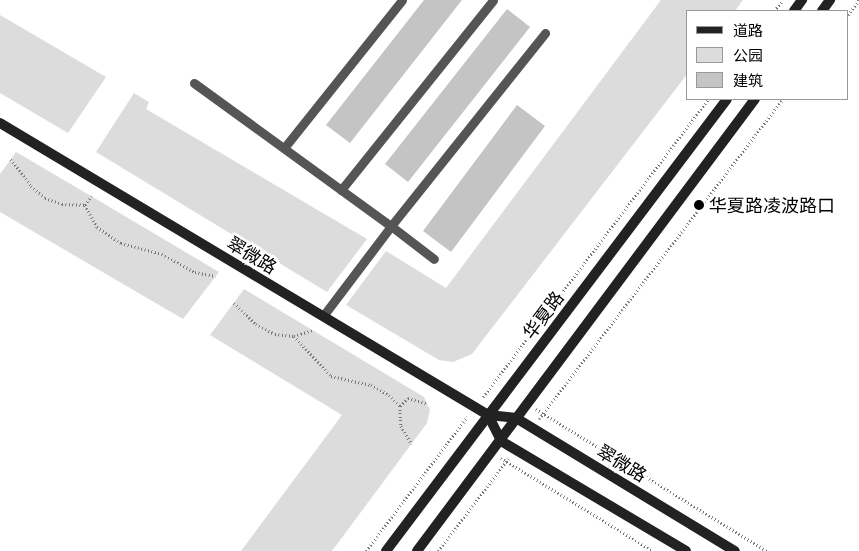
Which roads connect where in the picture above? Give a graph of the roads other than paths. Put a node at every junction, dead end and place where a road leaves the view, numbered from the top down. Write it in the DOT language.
graph roads {
  1 [pos="402,0"];
  2 [pos="493,0"];
  3 [pos="545,33"];
  4 [pos="194,83"];
  5 [pos="726,100"];
  6 [pos="754,100"];
  7 [pos="0,124"];
  8 [pos="284,148"];
  9 [pos="341,190"];
  10 [pos="391,226"];
  11 [pos="434,259"];
  12 [pos="323,316"];
  13 [pos="488,415"];
  14 [pos="516,418"];
  15 [pos="501,441"];
  16 [pos="386,551"];
  17 [pos="417,551"];
  18 [pos="686,551"];
  19 [pos="735,551"];
  1 -- 8 [label="lane"];
  2 -- 9 [label="lane"];
  3 -- 10 [label="lane"];
  4 -- 8 [label="lane"];
  5 -- 13 [label="street, 华夏路"];
  6 -- 14 [label="street"];
  7 -- 12 [label="street, 翠微路"];
  8 -- 9 [label="lane"];
  9 -- 10 [label="lane"];
  10 -- 11 [label="lane"];
  10 -- 12 [label="lane"];
  12 -- 13 [label="street, 翠微路"];
  13 -- 14 [label="street, 翠微路"];
  13 -- 15 [label="street"];
  13 -- 16 [label="street, 华夏路"];
  14 -- 15 [label="street"];
  14 -- 19 [label="street, 翠微路"];
  15 -- 17 [label="street"];
  15 -- 18 [label="street"];
}
